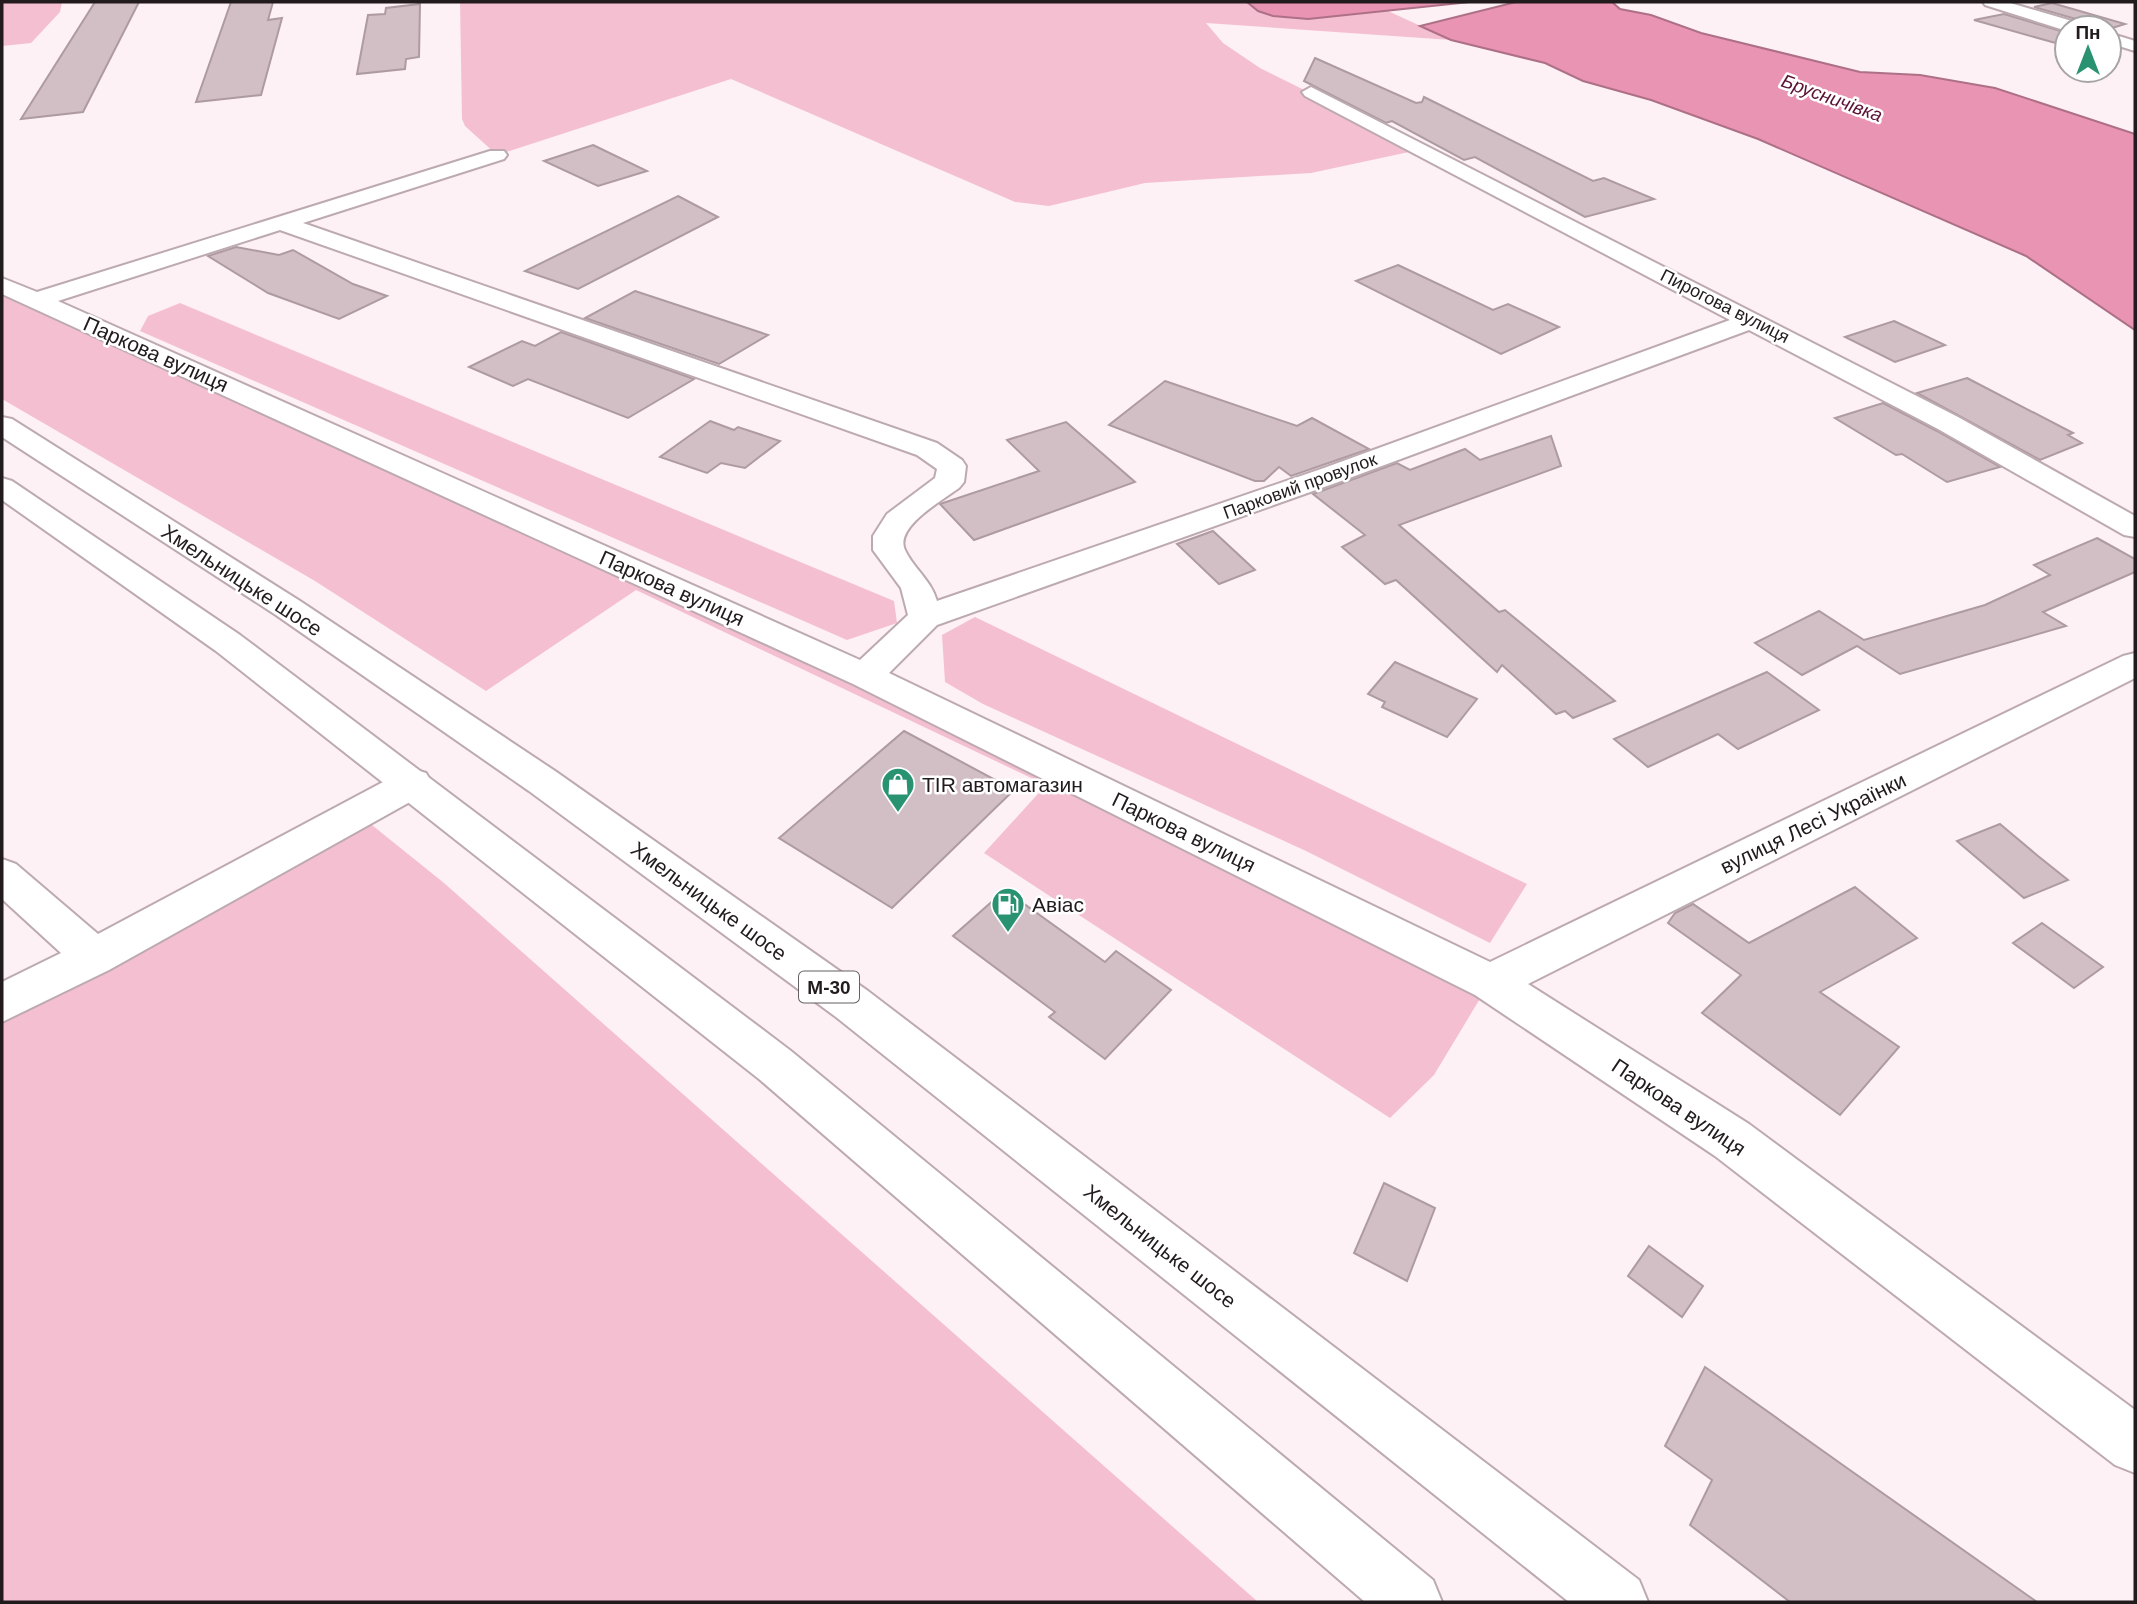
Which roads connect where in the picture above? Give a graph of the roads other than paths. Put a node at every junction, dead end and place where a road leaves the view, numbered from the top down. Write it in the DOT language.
graph roads {
  1 [pos="1991,2"];
  2 [pos="2053,21"];
  3 [pos="1311,92"];
  4 [pos="496,155"];
  5 [pos="283,224"];
  6 [pos="2,285"];
  7 [pos="37,300"];
  8 [pos="1752,320"];
  9 [pos="2,425"];
  10 [pos="2,487"];
  11 [pos="2135,528"];
  12 [pos="925,617"];
  13 [pos="2135,664"];
  14 [pos="865,676"];
  15 [pos="413,783"];
  16 [pos="2,875"];
  17 [pos="94,957"];
  18 [pos="1490,982"];
  19 [pos="2,1003"];
  20 [pos="2135,1445"];
  21 [pos="1411,1602"];
  22 [pos="1617,1602"];
  1 -- 2 [label="main road"];
  3 -- 8 [label="main road, Пирогова вулиця"];
  4 -- 5 [label="main road"];
  5 -- 7 [label="main road"];
  5 -- 12 [label="main road"];
  6 -- 7 [label="main road, Паркова вулиця"];
  7 -- 14 [label="main road, Паркова вулиця"];
  8 -- 11 [label="main road, Пирогова вулиця"];
  8 -- 12 [label="main road, Парковий провулок"];
  9 -- 22 [label="main road, Хмельницьке шосе / М-30"];
  10 -- 15 [label="main road"];
  12 -- 14 [label="main road, Парковий провулок"];
  13 -- 18 [label="main road, вулиця Лесі Українки"];
  14 -- 18 [label="main road, Паркова вулиця"];
  15 -- 17 [label="main road"];
  15 -- 21 [label="main road"];
  16 -- 17 [label="main road"];
  17 -- 19 [label="main road"];
  18 -- 20 [label="main road, Паркова вулиця"];
}
